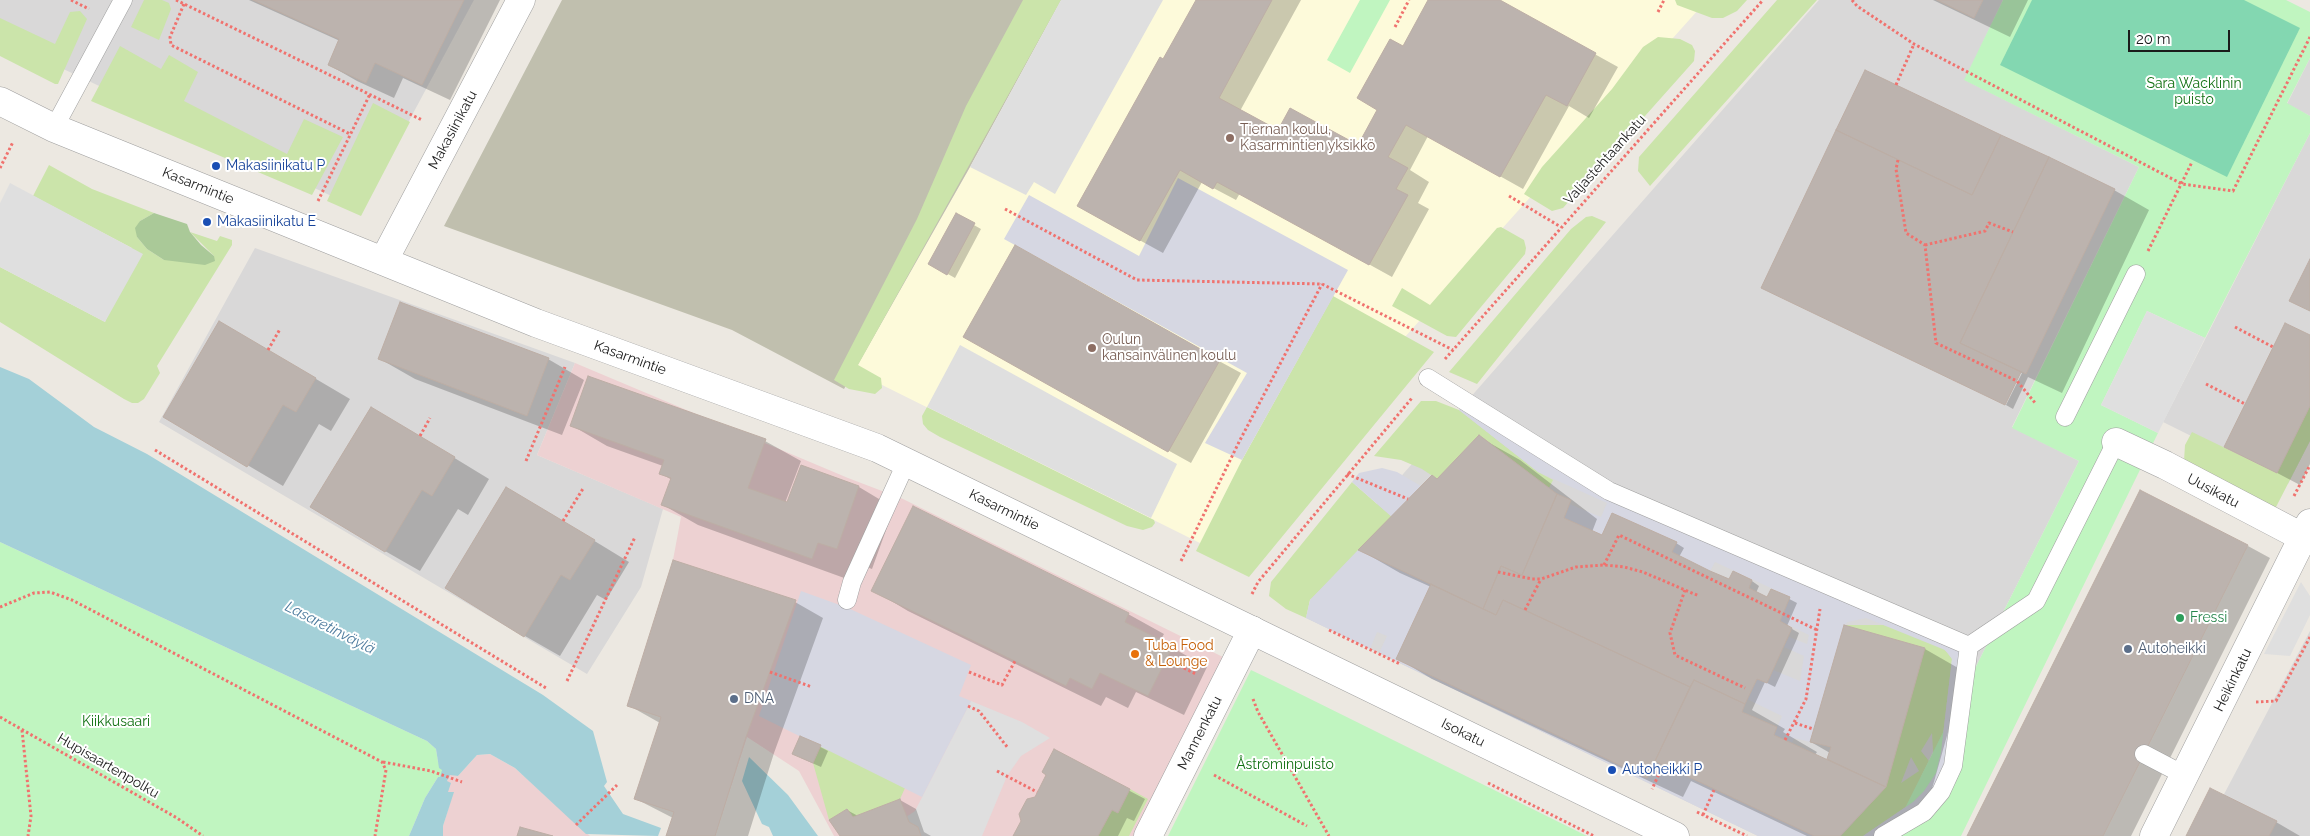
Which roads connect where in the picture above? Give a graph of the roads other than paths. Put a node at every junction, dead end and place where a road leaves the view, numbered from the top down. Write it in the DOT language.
graph roads {
  1 [pos="123,0"];
  2 [pos="521,0"];
  3 [pos="0,102"];
  4 [pos="54,128"];
  5 [pos="384,260"];
  6 [pos="2136,274"];
  7 [pos="1428,378"];
  8 [pos="2065,417"];
  9 [pos="2116,442"];
  10 [pos="906,463"];
  11 [pos="2308,533"];
  12 [pos="847,600"];
  13 [pos="1252,630"];
  14 [pos="1969,646"];
  15 [pos="2144,754"];
  16 [pos="2186,776"];
  17 [pos="1148,836"];
  18 [pos="1675,836"];
  19 [pos="1884,836"];
  20 [pos="2154,836"];
  1 -- 4 [label="lane"];
  2 -- 5 [label="street, Makasiinikatu"];
  3 -- 4 [label="street, Kasarmintie"];
  4 -- 5 [label="street, Kasarmintie"];
  5 -- 10 [label="street, Kasarmintie"];
  6 -- 8 [label="lane"];
  7 -- 14 [label="lane"];
  9 -- 11 [label="street, Uusikatu"];
  9 -- 14 [label="lane"];
  10 -- 12 [label="lane"];
  10 -- 13 [label="street, Kasarmintie"];
  11 -- 16 [label="street, Heikinkatu"];
  13 -- 17 [label="street, Mannenkatu"];
  13 -- 18 [label="street, Isokatu"];
  14 -- 19 [label="lane"];
  15 -- 16 [label="lane"];
  16 -- 20 [label="street, Heikinkatu"];
}
